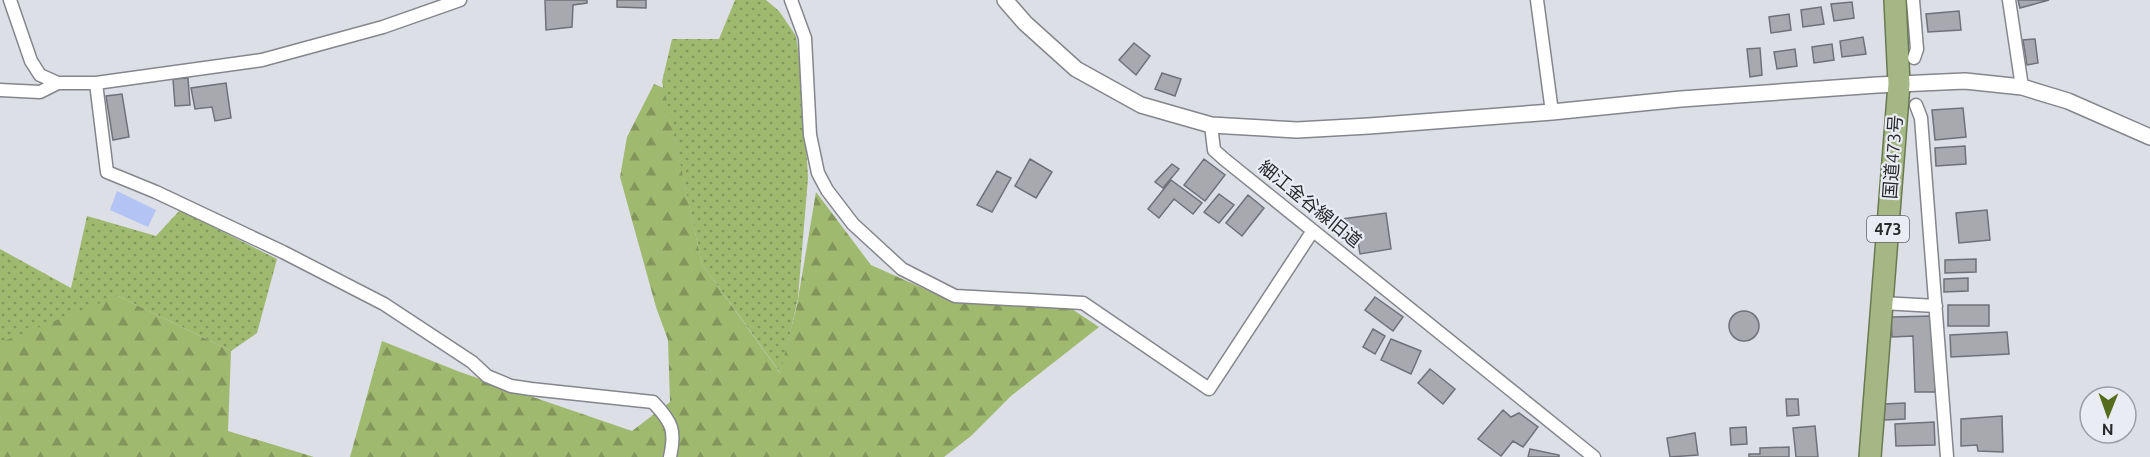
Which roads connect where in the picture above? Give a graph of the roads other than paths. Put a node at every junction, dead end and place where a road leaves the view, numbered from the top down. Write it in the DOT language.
graph roads {
  1 [pos="10,0"];
  2 [pos="460,0"];
  3 [pos="791,0"];
  4 [pos="1005,0"];
  5 [pos="1537,0"];
  6 [pos="1895,0"];
  7 [pos="1913,0"];
  8 [pos="2009,0"];
  9 [pos="1914,58"];
  10 [pos="58,83"];
  11 [pos="96,83"];
  12 [pos="1899,84"];
  13 [pos="2022,87"];
  14 [pos="0,90"];
  15 [pos="1916,105"];
  16 [pos="1552,112"];
  17 [pos="1211,126"];
  18 [pos="2150,137"];
  19 [pos="1312,232"];
  20 [pos="1882,303"];
  21 [pos="1936,306"];
  22 [pos="670,457"];
  23 [pos="1594,457"];
  24 [pos="1870,457"];
  25 [pos="1947,457"];
  1 -- 10 [label="street"];
  2 -- 11 [label="street"];
  3 -- 19 [label="street"];
  4 -- 17 [label="street"];
  5 -- 16 [label="street"];
  6 -- 12 [label="highway, 国道473号 / 473"];
  7 -- 9 [label="street"];
  8 -- 13 [label="street"];
  10 -- 11 [label="street"];
  10 -- 14 [label="street"];
  11 -- 22 [label="street"];
  12 -- 13 [label="street"];
  12 -- 16 [label="street"];
  12 -- 20 [label="highway, 国道473号 / 473"];
  13 -- 18 [label="street"];
  15 -- 21 [label="street"];
  16 -- 17 [label="street"];
  17 -- 19 [label="street, 細江金谷線旧道"];
  19 -- 23 [label="street, 細江金谷線旧道"];
  20 -- 21 [label="street"];
  20 -- 24 [label="highway, 国道473号 / 473"];
  21 -- 25 [label="street"];
}
